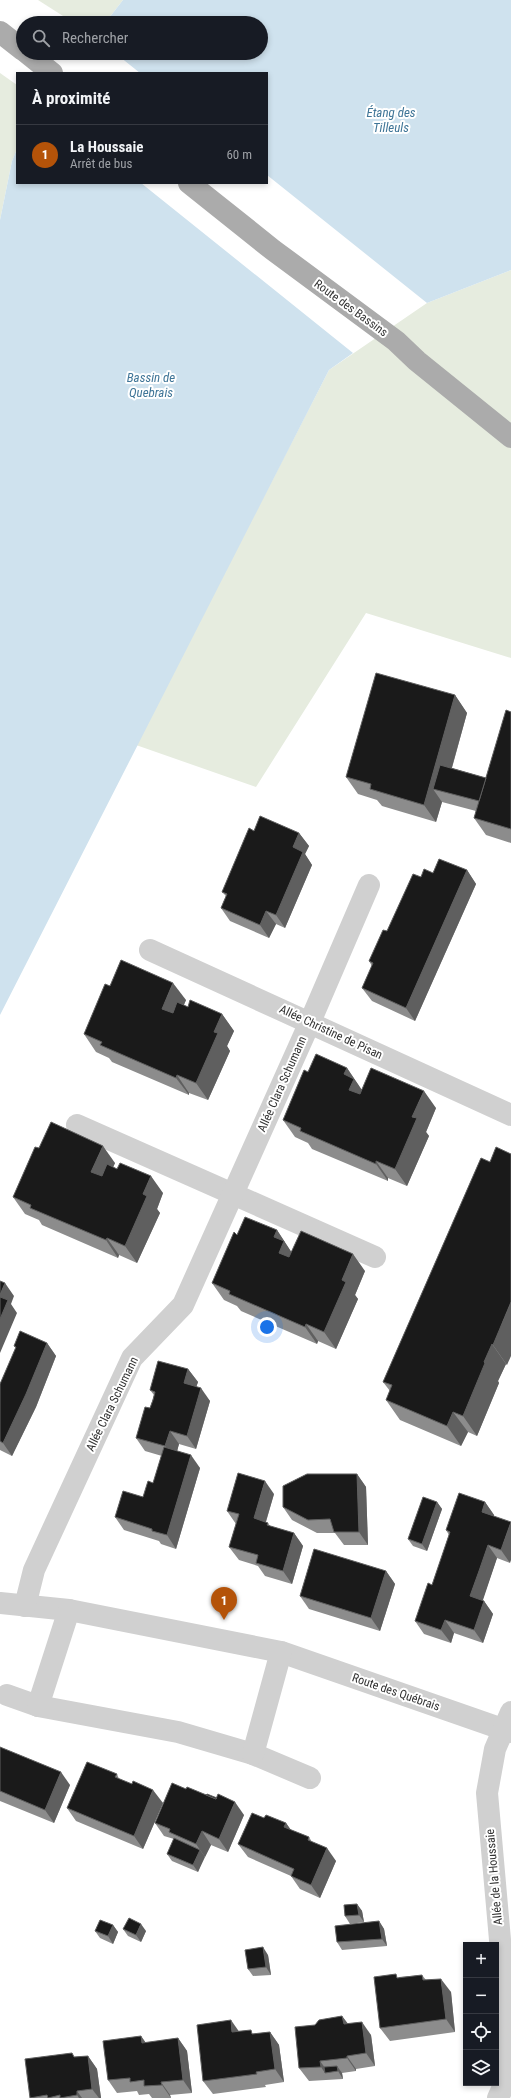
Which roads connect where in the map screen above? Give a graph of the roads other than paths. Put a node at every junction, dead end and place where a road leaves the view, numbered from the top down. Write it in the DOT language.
graph roads {
  1 [pos="0,32"];
  2 [pos="16,45"];
  3 [pos="36,60"];
  4 [pos="51,72"];
  5 [pos="190,184"];
  6 [pos="511,436"];
  7 [pos="369,885"];
  8 [pos="150,950"];
  9 [pos="310,1022"];
  10 [pos="511,1115"];
  11 [pos="78,1125"];
  12 [pos="233,1194"];
  13 [pos="374,1257"];
  14 [pos="0,1603"];
  15 [pos="25,1606"];
  16 [pos="69,1610"];
  17 [pos="281,1652"];
  18 [pos="8,1695"];
  19 [pos="38,1706"];
  20 [pos="508,1724"];
  21 [pos="252,1754"];
  22 [pos="310,1778"];
  23 [pos="498,2098"];
  1 -- 2 [label="main road"];
  3 -- 4 [label="main road"];
  5 -- 6 [label="main road, Route des Bassins"];
  7 -- 9 [label="street, Allée Clara Schumann"];
  8 -- 9 [label="street, Allée Christine de Pisan"];
  9 -- 10 [label="street, Allée Christine de Pisan"];
  9 -- 12 [label="street, Allée Clara Schumann"];
  11 -- 12 [label="street"];
  12 -- 13 [label="street"];
  12 -- 15 [label="street, Allée Clara Schumann"];
  14 -- 15 [label="street, Route des Québrais"];
  15 -- 16 [label="street, Route des Québrais"];
  16 -- 17 [label="street, Route des Québrais"];
  16 -- 19 [label="street"];
  17 -- 20 [label="street, Route des Québrais"];
  17 -- 21 [label="street"];
  18 -- 19 [label="street"];
  19 -- 21 [label="street"];
  20 -- 23 [label="street, Allée de la Houssaie"];
  21 -- 22 [label="street"];
}
